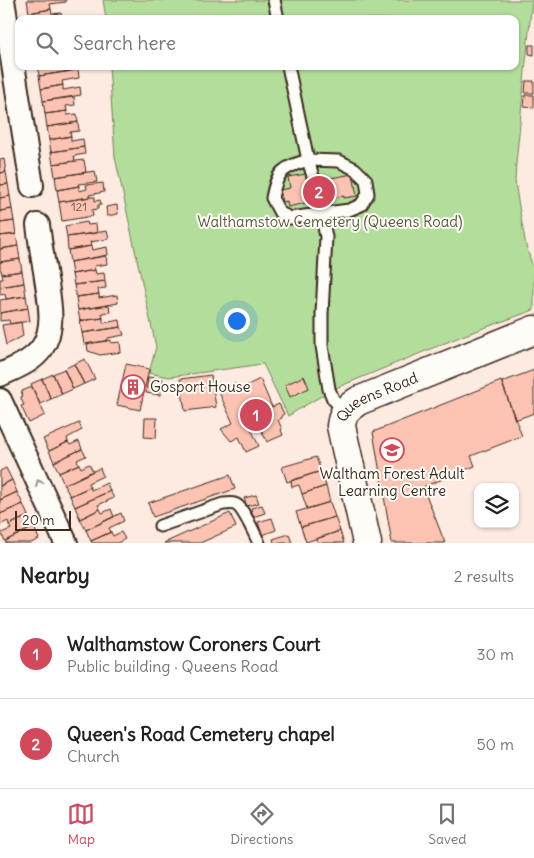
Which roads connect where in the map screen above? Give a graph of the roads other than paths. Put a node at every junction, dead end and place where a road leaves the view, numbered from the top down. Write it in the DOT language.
graph roads {
  1 [pos="3,0"];
  2 [pos="274,0"];
  3 [pos="277,15"];
  4 [pos="289,70"];
  5 [pos="308,160"];
  6 [pos="316,183"];
  7 [pos="32,186"];
  8 [pos="318,197"];
  9 [pos="322,214"];
  10 [pos="38,225"];
  11 [pos="534,330"];
  12 [pos="0,375"];
  13 [pos="0,400"];
  14 [pos="345,411"];
  15 [pos="160,526"];
  16 [pos="66,543"];
  17 [pos="259,543"];
  18 [pos="367,543"];
  1 -- 7 [label="street"];
  2 -- 3 [label="lane"];
  4 -- 5 [label="lane"];
  5 -- 6 [label="lane"];
  5 -- 9 [label="lane"];
  5 -- 9 [label="lane"];
  8 -- 9 [label="lane"];
  9 -- 14 [label="lane"];
  10 -- 12 [label="street"];
  11 -- 14 [label="street, Queens Road"];
  16 -- 13 [label="street, one-way"];
  14 -- 18 [label="street, Queens Road"];
  15 -- 17 [label="lane"];
}
